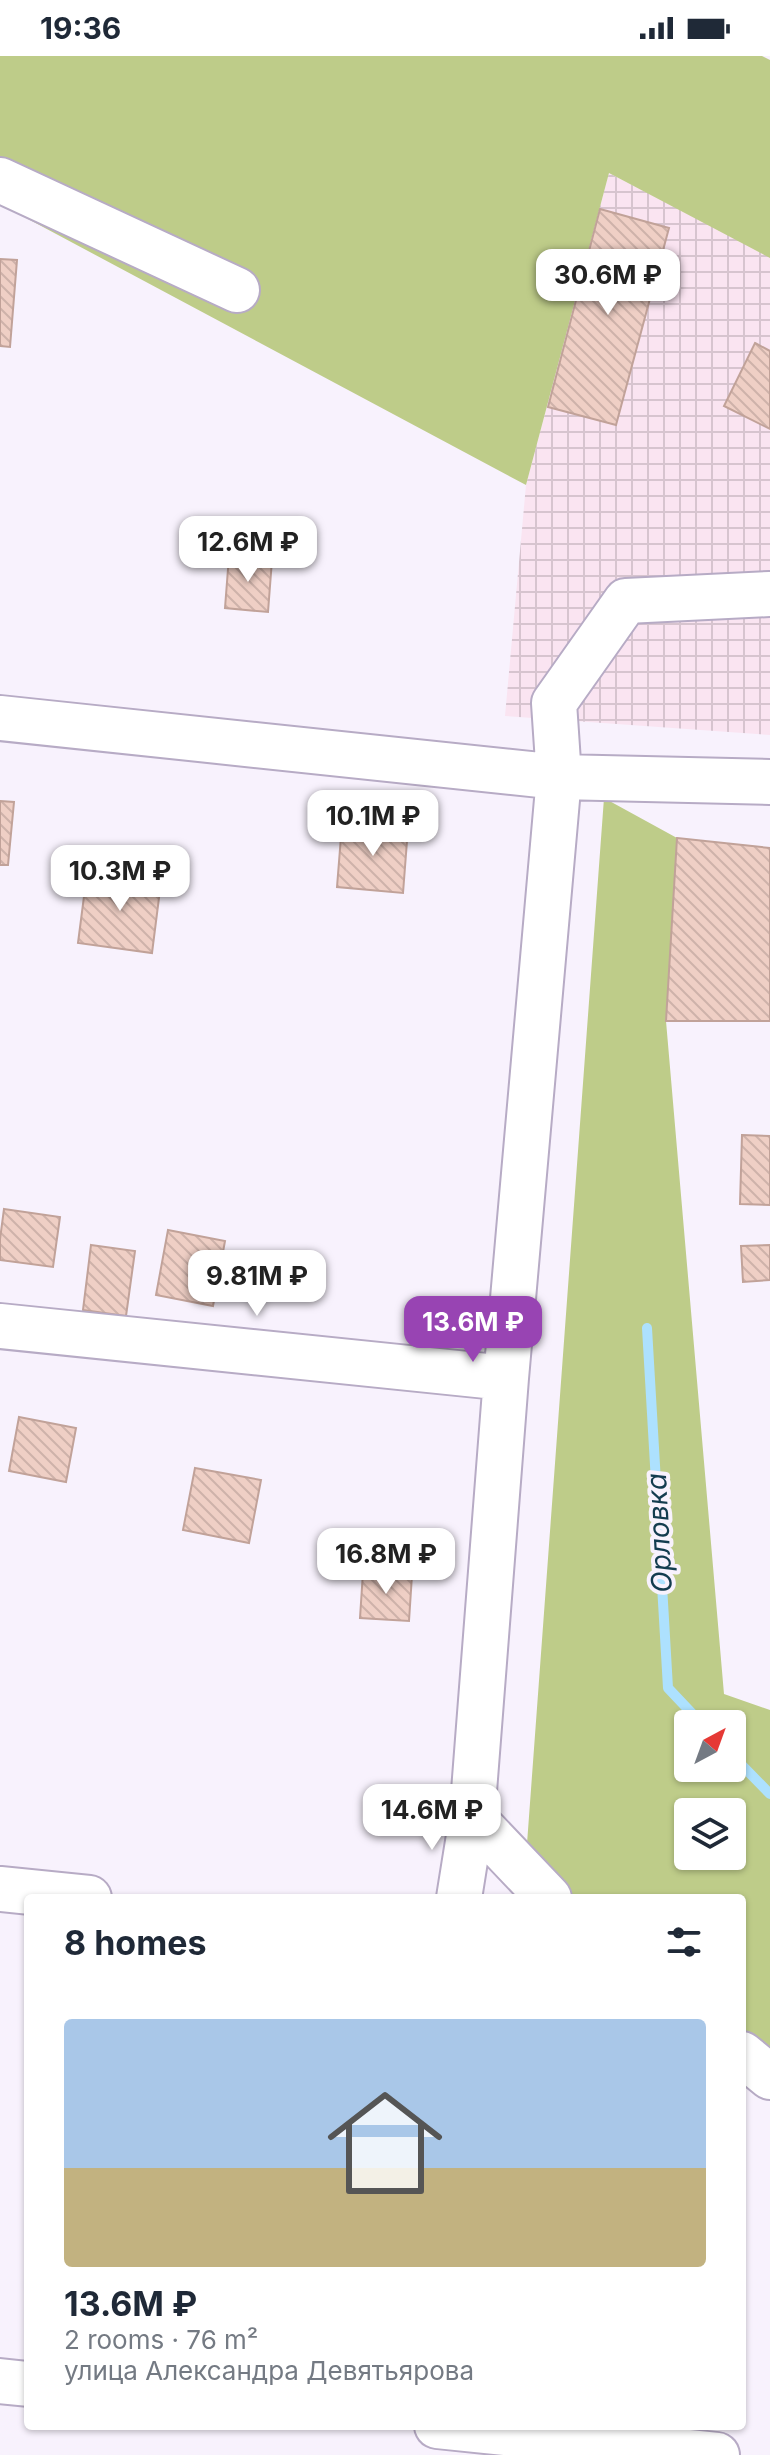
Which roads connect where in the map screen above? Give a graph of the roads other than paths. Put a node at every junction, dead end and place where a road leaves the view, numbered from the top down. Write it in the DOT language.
graph roads {
  1 [pos="0,180"];
  2 [pos="237,290"];
  3 [pos="770,594"];
  4 [pos="0,718"];
  5 [pos="559,777"];
  6 [pos="770,782"];
  7 [pos="0,1326"];
  8 [pos="506,1378"];
  9 [pos="472,1817"];
  10 [pos="0,1889"];
  11 [pos="49,1894"];
  12 [pos="460,1894"];
  13 [pos="545,1894"];
  14 [pos="746,2057"];
  15 [pos="770,2077"];
  16 [pos="0,2381"];
  17 [pos="24,2384"];
  18 [pos="476,2430"];
  19 [pos="717,2455"];
  1 -- 2 [label="street"];
  3 -- 5 [label="street"];
  4 -- 5 [label="street"];
  5 -- 6 [label="street"];
  5 -- 8 [label="street"];
  7 -- 8 [label="street"];
  8 -- 9 [label="street"];
  9 -- 12 [label="street"];
  9 -- 13 [label="street"];
  10 -- 11 [label="street"];
  14 -- 15 [label="street"];
  16 -- 17 [label="street"];
  18 -- 19 [label="street"];
}
